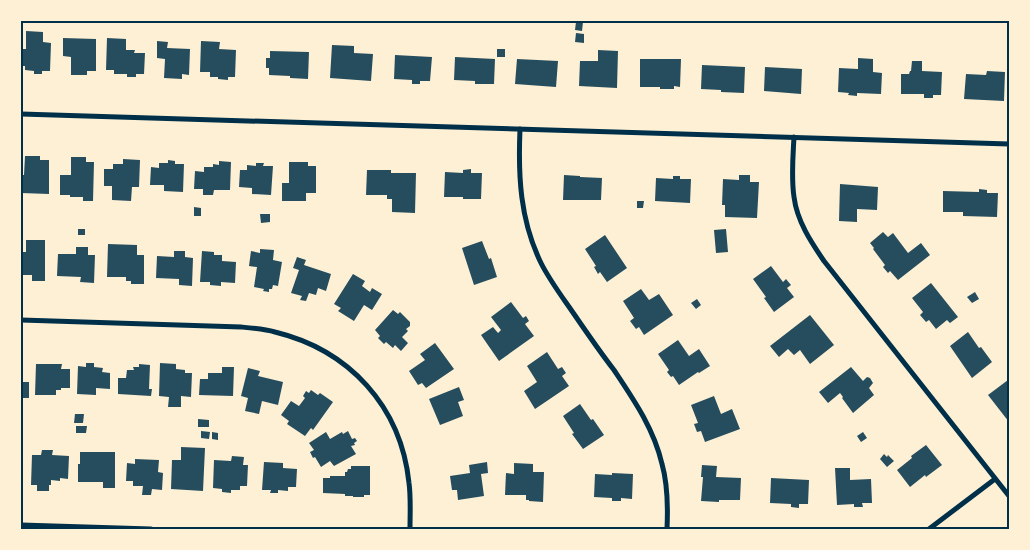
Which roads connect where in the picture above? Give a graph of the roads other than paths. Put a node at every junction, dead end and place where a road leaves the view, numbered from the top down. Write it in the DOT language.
graph roads {
  1 [pos="21,114"];
  2 [pos="520,129"];
  3 [pos="794,137"];
  4 [pos="1009,144"];
  5 [pos="21,320"];
  6 [pos="995,479"];
  7 [pos="1009,496"];
  8 [pos="21,525"];
  9 [pos="150,529"];
  10 [pos="410,529"];
  11 [pos="667,529"];
  12 [pos="929,529"];
  1 -- 2 [label="street"];
  2 -- 3 [label="street"];
  2 -- 11 [label="street"];
  3 -- 4 [label="street"];
  3 -- 6 [label="street"];
  5 -- 10 [label="street"];
  6 -- 7 [label="street"];
  6 -- 12 [label="street"];
  8 -- 9 [label="street"];
}
